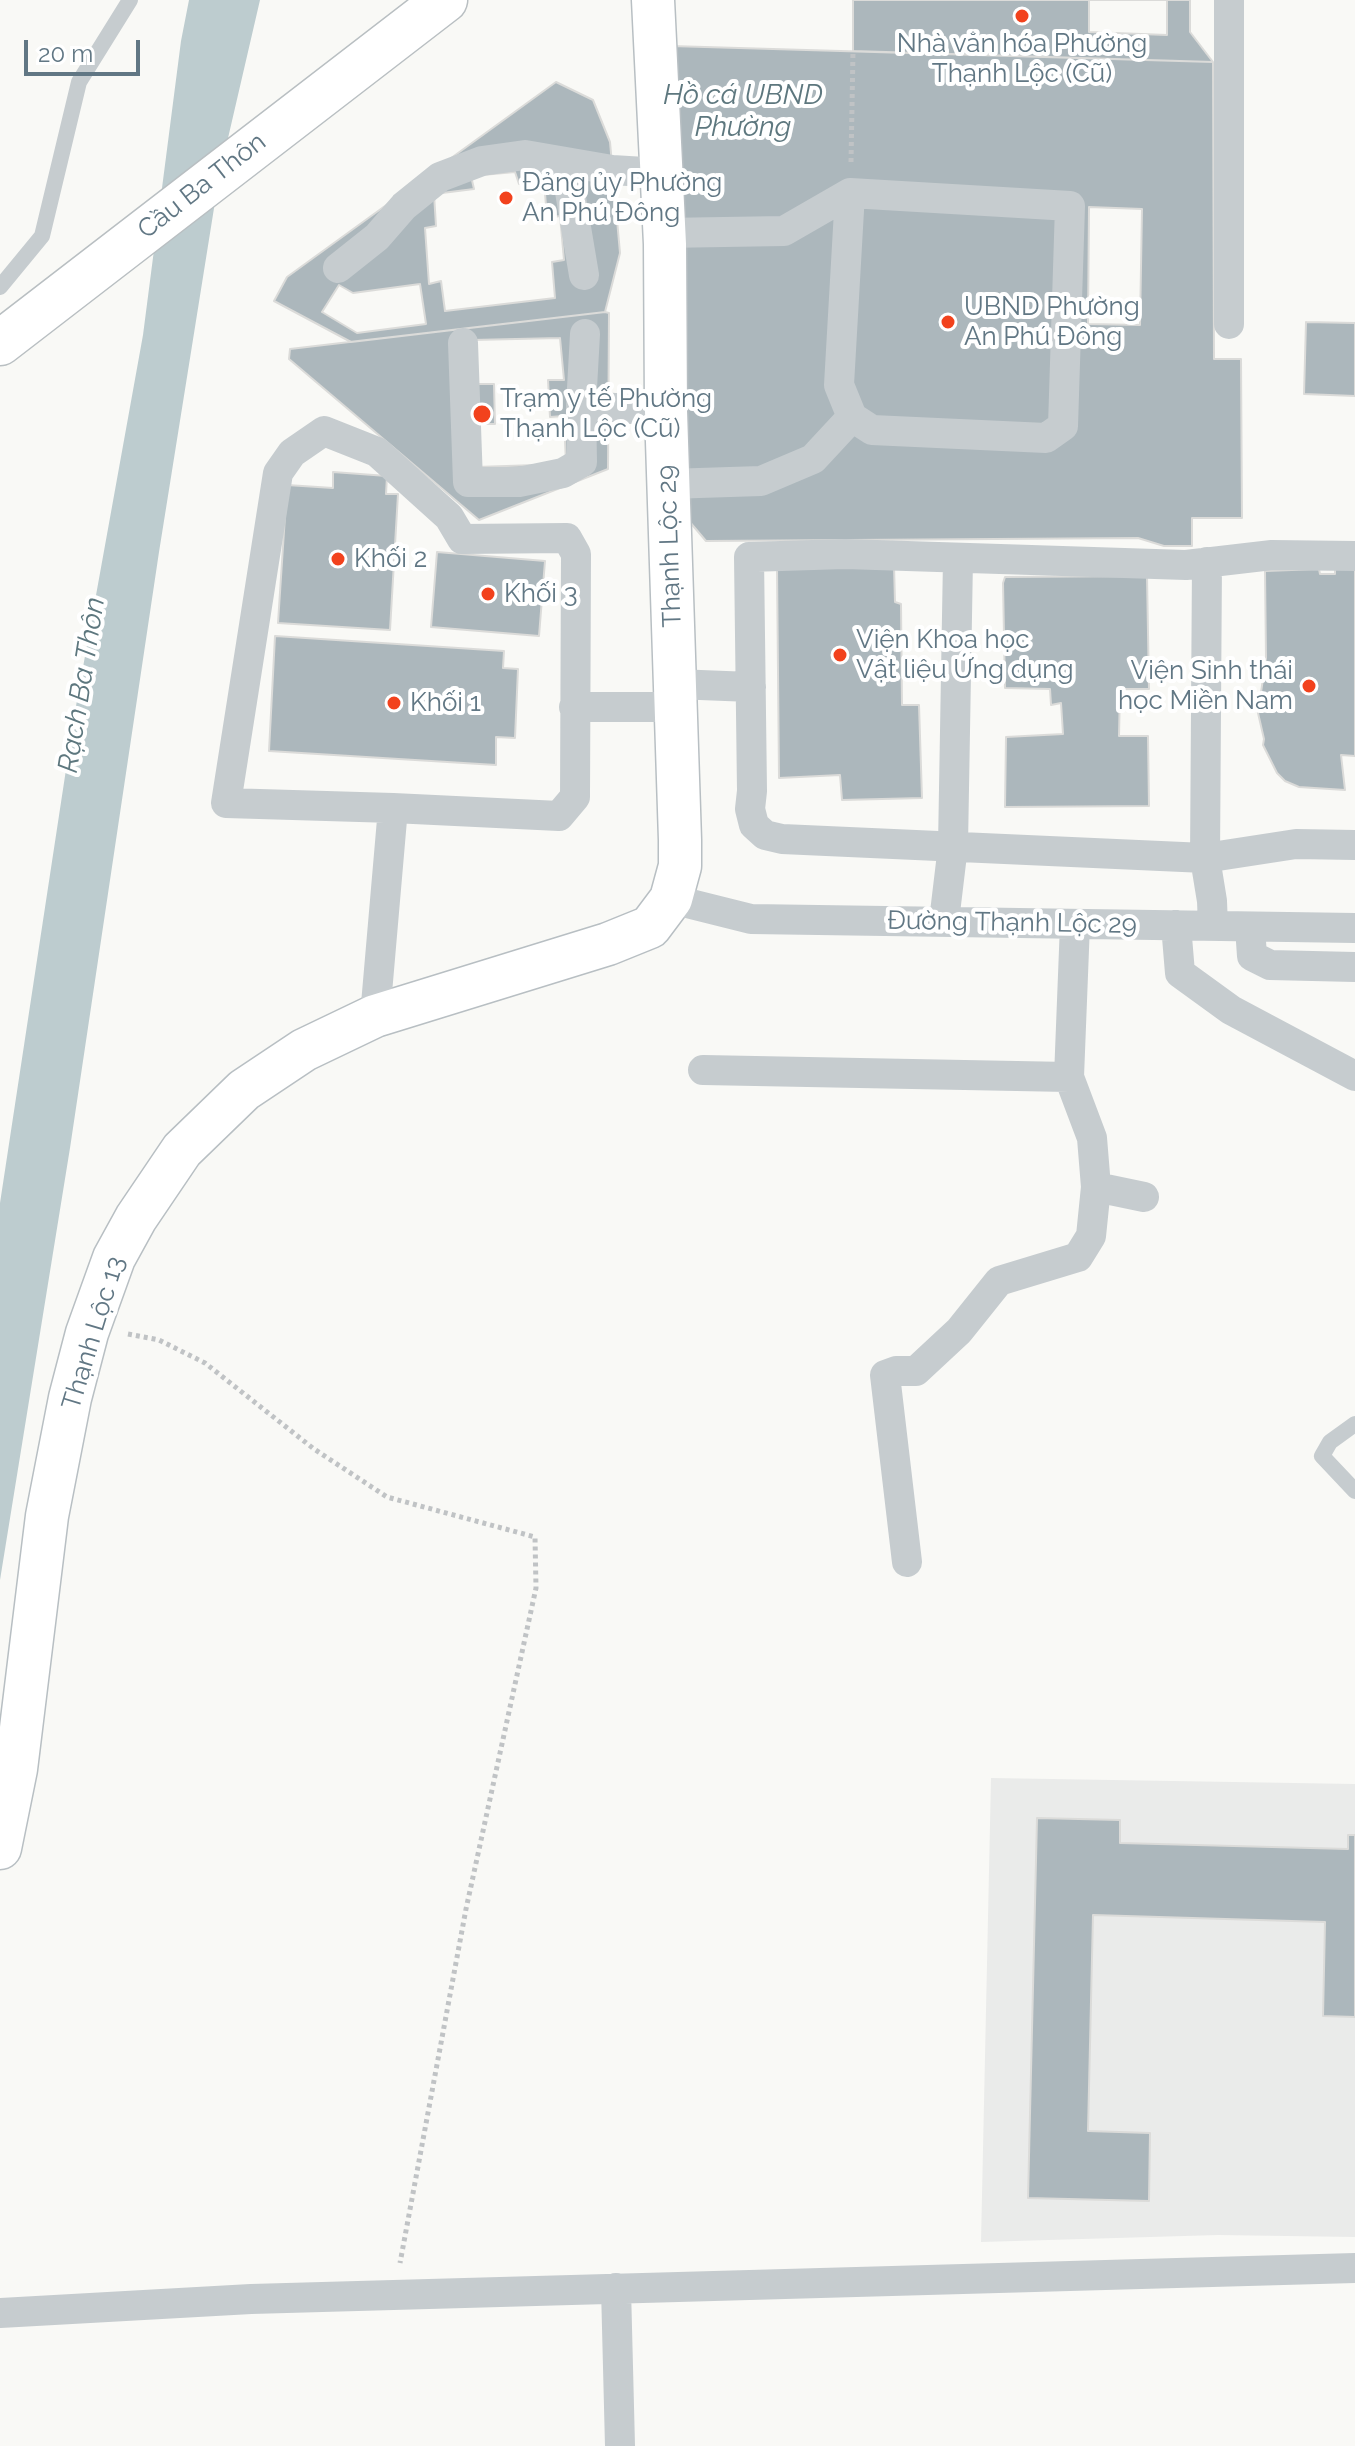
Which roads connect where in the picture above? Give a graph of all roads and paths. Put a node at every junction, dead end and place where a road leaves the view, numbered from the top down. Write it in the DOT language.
graph roads {
  1 [pos="130,0"];
  2 [pos="445,0"];
  3 [pos="653,0"];
  4 [pos="1229,0"];
  5 [pos="853,51"];
  6 [pos="565,162"];
  7 [pos="661,173"];
  8 [pos="850,193"];
  9 [pos="664,233"];
  10 [pos="338,268"];
  11 [pos="584,275"];
  12 [pos="0,287"];
  13 [pos="1229,324"];
  14 [pos="585,334"];
  15 [pos="0,343"];
  16 [pos="463,343"];
  17 [pos="581,406"];
  18 [pos="666,411"];
  19 [pos="852,417"];
  20 [pos="668,484"];
  21 [pos="1355,556"];
  22 [pos="958,559"];
  23 [pos="1207,562"];
  24 [pos="751,687"];
  25 [pos="675,695"];
  26 [pos="574,707"];
  27 [pos="393,808"];
  28 [pos="1355,845"];
  29 [pos="953,846"];
  30 [pos="1205,858"];
  31 [pos="671,899"];
  32 [pos="944,921"];
  33 [pos="1075,924"];
  34 [pos="1176,925"];
  35 [pos="1213,926"];
  36 [pos="1250,927"];
  37 [pos="1355,928"];
  38 [pos="1355,967"];
  39 [pos="375,1016"];
  40 [pos="703,1070"];
  41 [pos="1355,1076"];
  42 [pos="1069,1077"];
  43 [pos="1096,1187"];
  44 [pos="1144,1197"];
  45 [pos="87,1333"];
  46 [pos="1355,1424"];
  47 [pos="1355,1491"];
  48 [pos="907,1562"];
  49 [pos="0,1848"];
  50 [pos="1355,2268"];
  51 [pos="616,2288"];
  52 [pos="394,2294"];
  53 [pos="0,2313"];
  54 [pos="620,2446"];
  1 -- 12 [label="lane"];
  2 -- 15 [label="main road, Cầu Ba Thôn"];
  3 -- 7 [label="street, Thạnh Lộc 29"];
  4 -- 13 [label="street"];
  5 -- 8 [label="path"];
  6 -- 7 [label="street"];
  6 -- 10 [label="street"];
  6 -- 11 [label="street"];
  7 -- 9 [label="street, Thạnh Lộc 29"];
  8 -- 9 [label="street"];
  8 -- 19 [label="street"];
  8 -- 19 [label="street"];
  9 -- 18 [label="street, Thạnh Lộc 29"];
  14 -- 17 [label="street"];
  16 -- 17 [label="street"];
  17 -- 18 [label="street"];
  18 -- 20 [label="street, Thạnh Lộc 29"];
  19 -- 20 [label="street"];
  20 -- 25 [label="street, Thạnh Lộc 29"];
  21 -- 23 [label="street"];
  22 -- 23 [label="street"];
  22 -- 24 [label="street"];
  22 -- 29 [label="street"];
  23 -- 30 [label="street"];
  24 -- 25 [label="street"];
  24 -- 29 [label="street"];
  25 -- 26 [label="street"];
  25 -- 31 [label="street, Thạnh Lộc 29"];
  26 -- 27 [label="street"];
  26 -- 27 [label="street"];
  27 -- 39 [label="street"];
  28 -- 30 [label="street"];
  29 -- 30 [label="street"];
  29 -- 32 [label="street"];
  30 -- 35 [label="street"];
  31 -- 32 [label="street, Đường Thạnh Lộc 29"];
  31 -- 39 [label="street, Thạnh Lộc 13"];
  32 -- 33 [label="street, Đường Thạnh Lộc 29"];
  33 -- 34 [label="street, Đường Thạnh Lộc 29"];
  33 -- 42 [label="street"];
  34 -- 35 [label="street, Đường Thạnh Lộc 29"];
  34 -- 41 [label="street"];
  35 -- 36 [label="street, Đường Thạnh Lộc 29"];
  36 -- 37 [label="street, Đường Thạnh Lộc 29"];
  36 -- 38 [label="street"];
  39 -- 45 [label="street, Thạnh Lộc 13"];
  40 -- 42 [label="street"];
  42 -- 43 [label="street"];
  43 -- 44 [label="street"];
  43 -- 48 [label="street"];
  45 -- 49 [label="street, Thạnh Lộc 13"];
  45 -- 52 [label="path"];
  46 -- 47 [label="lane"];
  50 -- 51 [label="street"];
  51 -- 52 [label="street"];
  51 -- 54 [label="street"];
  52 -- 53 [label="street"];
}
